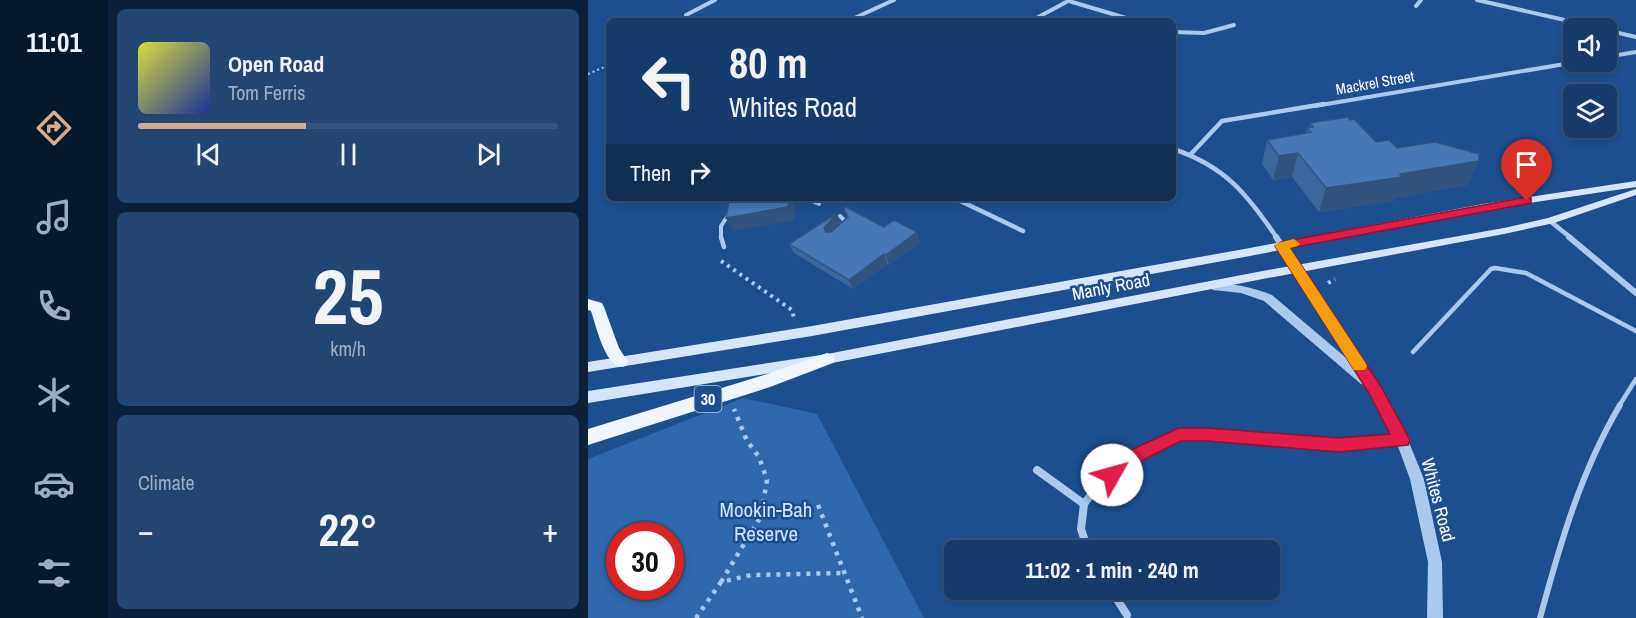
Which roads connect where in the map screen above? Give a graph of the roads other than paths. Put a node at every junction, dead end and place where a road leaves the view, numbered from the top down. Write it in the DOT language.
graph roads {
  1 [pos="715,0"];
  2 [pos="894,0"];
  3 [pos="1069,0"];
  4 [pos="1421,0"];
  5 [pos="1477,0"];
  6 [pos="1416,6"];
  7 [pos="686,15"];
  8 [pos="855,18"];
  9 [pos="1036,18"];
  10 [pos="1126,18"];
  11 [pos="1563,20"];
  12 [pos="1234,25"];
  13 [pos="1176,32"];
  14 [pos="1617,33"];
  15 [pos="1636,37"];
  16 [pos="1636,52"];
  17 [pos="1617,55"];
  18 [pos="1563,64"];
  19 [pos="1176,150"];
  20 [pos="1191,154"];
  21 [pos="1636,184"];
  22 [pos="1636,192"];
  23 [pos="812,201"];
  24 [pos="960,201"];
  25 [pos="819,204"];
  26 [pos="735,208"];
  27 [pos="840,216"];
  28 [pos="1550,221"];
  29 [pos="844,230"];
  30 [pos="1023,231"];
  31 [pos="724,246"];
  32 [pos="1281,246"];
  33 [pos="1297,269"];
  34 [pos="1213,286"];
  35 [pos="1636,293"];
  36 [pos="588,304"];
  37 [pos="1636,332"];
  38 [pos="1413,352"];
  39 [pos="827,359"];
  40 [pos="620,362"];
  41 [pos="588,367"];
  42 [pos="1636,380"];
  43 [pos="1374,389"];
  44 [pos="588,397"];
  45 [pos="588,437"];
  46 [pos="1402,440"];
  47 [pos="1037,470"];
  48 [pos="1084,504"];
  49 [pos="1085,540"];
  50 [pos="1117,600"];
  51 [pos="1127,615"];
  52 [pos="1435,618"];
  53 [pos="1540,618"];
  1 -- 7 [label="street"];
  2 -- 8 [label="street"];
  3 -- 9 [label="street"];
  3 -- 10 [label="street"];
  4 -- 6 [label="street"];
  5 -- 11 [label="street"];
  12 -- 13 [label="street"];
  14 -- 15 [label="street"];
  16 -- 17 [label="street"];
  18 -- 20 [label="street, Mackrel Street"];
  19 -- 20 [label="street"];
  20 -- 32 [label="street"];
  21 -- 32 [label="main road, Manly Road"];
  22 -- 28 [label="main road, Manly Road / 30"];
  23 -- 25 [label="lane"];
  24 -- 30 [label="street"];
  26 -- 31 [label="lane"];
  27 -- 29 [label="lane"];
  28 -- 33 [label="main road, Manly Road / 30"];
  28 -- 35 [label="street"];
  32 -- 33 [label="street, Whites Road"];
  32 -- 40 [label="main road, Manly Road"];
  33 -- 34 [label="main road, Manly Road / 30"];
  33 -- 43 [label="street, Whites Road"];
  34 -- 39 [label="main road, Manly Road / 30"];
  34 -- 43 [label="street"];
  36 -- 40 [label="main road"];
  37 -- 38 [label="lane"];
  39 -- 44 [label="main road, Manly Road"];
  39 -- 45 [label="main road, 30"];
  40 -- 41 [label="main road, Manly Road"];
  42 -- 53 [label="lane"];
  43 -- 46 [label="street, Whites Road"];
  46 -- 48 [label="street"];
  46 -- 52 [label="street, Whites Road"];
  47 -- 48 [label="street"];
  48 -- 49 [label="street"];
  50 -- 51 [label="street"];
}
